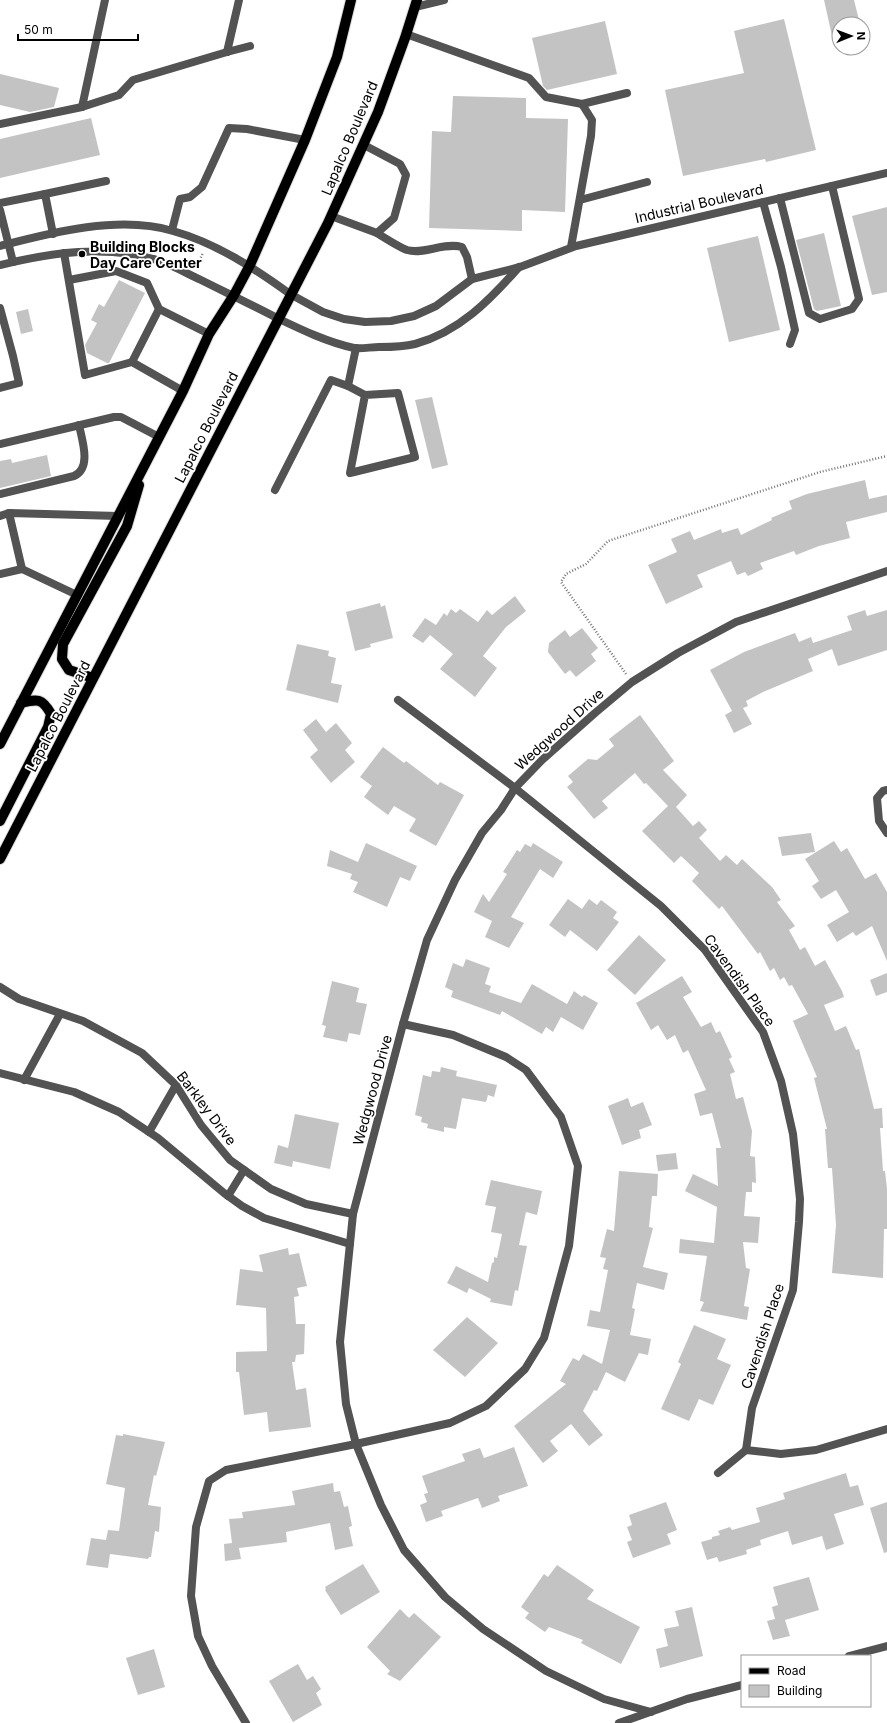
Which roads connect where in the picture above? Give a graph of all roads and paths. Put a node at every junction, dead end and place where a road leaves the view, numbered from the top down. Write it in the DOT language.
graph roads {
  1 [pos="105,0"];
  2 [pos="239,0"];
  3 [pos="351,0"];
  4 [pos="444,0"];
  5 [pos="416,3"];
  6 [pos="406,34"];
  7 [pos="250,46"];
  8 [pos="227,52"];
  9 [pos="627,93"];
  10 [pos="582,104"];
  11 [pos="82,107"];
  12 [pos="0,124"];
  13 [pos="305,140"];
  14 [pos="364,145"];
  15 [pos="887,173"];
  16 [pos="106,181"];
  17 [pos="647,182"];
  18 [pos="832,186"];
  19 [pos="44,194"];
  20 [pos="780,198"];
  21 [pos="580,200"];
  22 [pos="763,202"];
  23 [pos="0,203"];
  24 [pos="0,210"];
  25 [pos="331,216"];
  26 [pos="172,230"];
  27 [pos="376,233"];
  28 [pos="54,234"];
  29 [pos="4,245"];
  30 [pos="571,247"];
  31 [pos="204,250"];
  32 [pos="64,253"];
  33 [pos="13,262"];
  34 [pos="198,263"];
  35 [pos="0,265"];
  36 [pos="250,265"];
  37 [pos="520,267"];
  38 [pos="472,279"];
  39 [pos="69,280"];
  40 [pos="290,294"];
  41 [pos="234,296"];
  42 [pos="0,308"];
  43 [pos="159,309"];
  44 [pos="277,318"];
  45 [pos="209,334"];
  46 [pos="790,344"];
  47 [pos="356,348"];
  48 [pos="132,362"];
  49 [pos="348,386"];
  50 [pos="0,388"];
  51 [pos="183,391"];
  52 [pos="365,394"];
  53 [pos="79,425"];
  54 [pos="160,437"];
  55 [pos="0,444"];
  56 [pos="887,456"];
  57 [pos="146,462"];
  58 [pos="275,490"];
  59 [pos="0,494"];
  60 [pos="9,514"];
  61 [pos="0,516"];
  62 [pos="118,516"];
  63 [pos="22,569"];
  64 [pos="887,571"];
  65 [pos="0,574"];
  66 [pos="77,595"];
  67 [pos="93,678"];
  68 [pos="632,682"];
  69 [pos="398,700"];
  70 [pos="21,703"];
  71 [pos="0,744"];
  72 [pos="515,788"];
  73 [pos="887,790"];
  74 [pos="0,821"];
  75 [pos="887,833"];
  76 [pos="0,859"];
  77 [pos="0,987"];
  78 [pos="60,1014"];
  79 [pos="403,1024"];
  80 [pos="0,1073"];
  81 [pos="24,1080"];
  82 [pos="176,1085"];
  83 [pos="149,1132"];
  84 [pos="244,1170"];
  85 [pos="228,1196"];
  86 [pos="354,1214"];
  87 [pos="350,1244"];
  88 [pos="887,1429"];
  89 [pos="356,1444"];
  90 [pos="746,1450"];
  91 [pos="718,1473"];
  92 [pos="887,1646"];
  93 [pos="853,1655"];
  94 [pos="741,1685"];
  95 [pos="651,1712"];
  96 [pos="246,1723"];
  97 [pos="619,1723"];
  1 -- 11 [label="street"];
  2 -- 8 [label="street"];
  3 -- 13 [label="main road"];
  4 -- 5 [label="street"];
  5 -- 6 [label="main road, Lapalco Boulevard"];
  6 -- 10 [label="street"];
  6 -- 14 [label="main road, Lapalco Boulevard"];
  7 -- 8 [label="street"];
  8 -- 11 [label="street"];
  9 -- 10 [label="street"];
  10 -- 21 [label="street"];
  11 -- 12 [label="street"];
  13 -- 26 [label="street"];
  13 -- 36 [label="main road"];
  14 -- 25 [label="main road, Lapalco Boulevard"];
  14 -- 27 [label="street"];
  15 -- 18 [label="street, Industrial Boulevard"];
  16 -- 19 [label="street"];
  17 -- 21 [label="street"];
  18 -- 20 [label="street, Industrial Boulevard"];
  18 -- 20 [label="street"];
  19 -- 23 [label="street"];
  19 -- 28 [label="street"];
  20 -- 22 [label="street, Industrial Boulevard"];
  21 -- 30 [label="street"];
  22 -- 30 [label="street, Industrial Boulevard"];
  22 -- 46 [label="street"];
  24 -- 29 [label="street"];
  25 -- 27 [label="street"];
  25 -- 40 [label="main road, Lapalco Boulevard"];
  26 -- 28 [label="street, Industrial Boulevard"];
  26 -- 36 [label="street, Industrial Boulevard"];
  27 -- 38 [label="street"];
  28 -- 29 [label="street, Industrial Boulevard"];
  29 -- 33 [label="street"];
  30 -- 37 [label="street, Industrial Boulevard"];
  31 -- 34 [label="path"];
  32 -- 33 [label="street, Industrial Boulevard"];
  32 -- 39 [label="street"];
  32 -- 41 [label="street, Industrial Boulevard"];
  33 -- 35 [label="street, Industrial Boulevard"];
  36 -- 40 [label="street, Industrial Boulevard"];
  36 -- 41 [label="main road"];
  37 -- 38 [label="street, Industrial Boulevard"];
  37 -- 47 [label="street, Industrial Boulevard"];
  38 -- 40 [label="street, Industrial Boulevard"];
  39 -- 43 [label="street"];
  39 -- 48 [label="street"];
  40 -- 44 [label="main road, Lapalco Boulevard"];
  41 -- 44 [label="street, Industrial Boulevard"];
  41 -- 45 [label="main road"];
  42 -- 50 [label="street"];
  43 -- 45 [label="street"];
  43 -- 48 [label="street"];
  44 -- 47 [label="street, Industrial Boulevard"];
  44 -- 67 [label="main road, Lapalco Boulevard"];
  45 -- 51 [label="main road"];
  47 -- 49 [label="street"];
  48 -- 51 [label="street"];
  49 -- 52 [label="street"];
  49 -- 58 [label="street"];
  51 -- 54 [label="main road"];
  52 -- 52 [label="street"];
  53 -- 54 [label="street"];
  53 -- 55 [label="street"];
  53 -- 59 [label="street"];
  54 -- 57 [label="main road"];
  56 -- 68 [label="path"];
  57 -- 62 [label="main road"];
  57 -- 67 [label="main road"];
  60 -- 61 [label="street"];
  60 -- 62 [label="street"];
  60 -- 63 [label="street"];
  62 -- 66 [label="main road"];
  63 -- 65 [label="street"];
  63 -- 66 [label="street"];
  64 -- 68 [label="street, Wedgwood Drive"];
  66 -- 70 [label="main road"];
  67 -- 76 [label="main road, Lapalco Boulevard"];
  68 -- 72 [label="street, Wedgwood Drive"];
  69 -- 72 [label="street, Cavendish Place"];
  70 -- 71 [label="main road"];
  70 -- 74 [label="main road"];
  72 -- 79 [label="street, Wedgwood Drive"];
  72 -- 90 [label="street, Cavendish Place"];
  73 -- 75 [label="street"];
  77 -- 78 [label="street, Barkley Drive"];
  78 -- 81 [label="street"];
  78 -- 82 [label="street, Barkley Drive"];
  79 -- 86 [label="street, Wedgwood Drive"];
  79 -- 89 [label="street"];
  80 -- 81 [label="street"];
  81 -- 83 [label="street"];
  82 -- 83 [label="street"];
  82 -- 84 [label="street, Barkley Drive"];
  83 -- 85 [label="street"];
  84 -- 85 [label="street"];
  84 -- 86 [label="street, Barkley Drive"];
  85 -- 87 [label="street"];
  86 -- 87 [label="street, Wedgwood Drive"];
  87 -- 89 [label="street, Wedgwood Drive"];
  88 -- 90 [label="street"];
  89 -- 95 [label="street, Wedgwood Drive"];
  89 -- 96 [label="street"];
  90 -- 91 [label="street"];
  92 -- 93 [label="street"];
  94 -- 95 [label="street"];
  95 -- 97 [label="street"];
}
